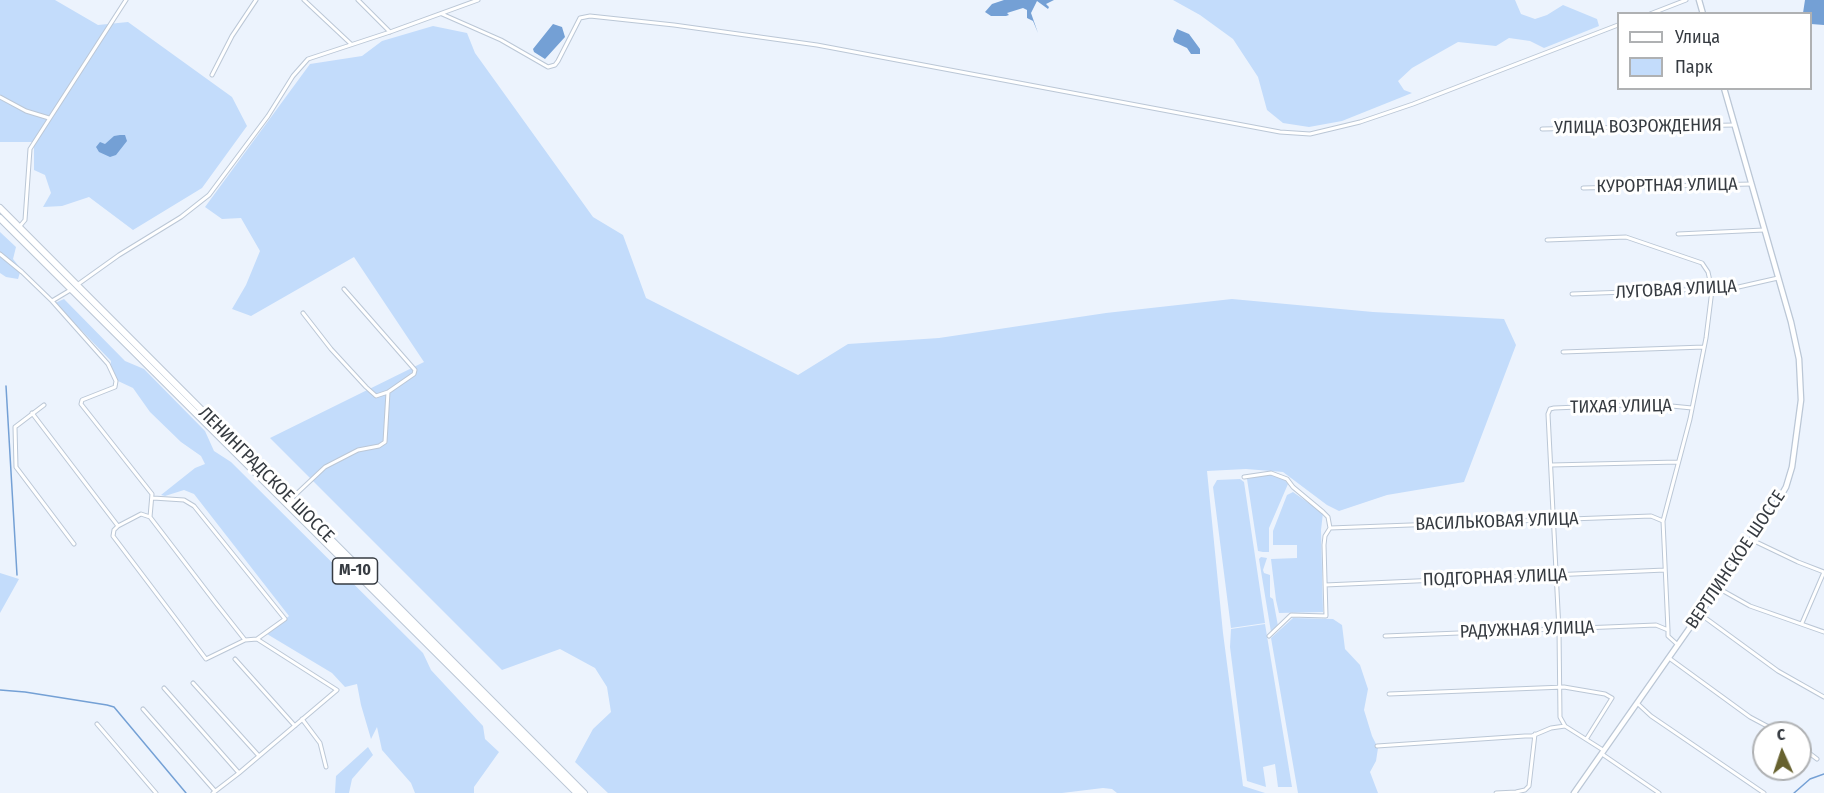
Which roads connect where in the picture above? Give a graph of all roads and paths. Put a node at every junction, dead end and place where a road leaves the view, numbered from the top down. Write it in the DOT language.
graph roads {
  1 [pos="126,0"];
  2 [pos="256,0"];
  3 [pos="304,0"];
  4 [pos="358,0"];
  5 [pos="478,0"];
  6 [pos="1686,0"];
  7 [pos="1655,12"];
  8 [pos="442,14"];
  9 [pos="1617,25"];
  10 [pos="390,32"];
  11 [pos="351,44"];
  12 [pos="212,75"];
  13 [pos="1725,90"];
  14 [pos="0,97"];
  15 [pos="49,118"];
  16 [pos="1734,124"];
  17 [pos="1542,129"];
  18 [pos="1751,184"];
  19 [pos="1583,188"];
  20 [pos="0,208"];
  21 [pos="0,218"];
  22 [pos="19,227"];
  23 [pos="1764,230"];
  24 [pos="1678,234"];
  25 [pos="1547,240"];
  26 [pos="0,254"];
  27 [pos="1778,278"];
  28 [pos="74,287"];
  29 [pos="344,289"];
  30 [pos="1712,290"];
  31 [pos="1572,294"];
  32 [pos="52,301"];
  33 [pos="303,313"];
  34 [pos="1704,347"];
  35 [pos="1563,352"];
  36 [pos="388,392"];
  37 [pos="44,405"];
  38 [pos="1692,408"];
  39 [pos="33,413"];
  40 [pos="1678,463"];
  41 [pos="1551,465"];
  42 [pos="1245,477"];
  43 [pos="153,498"];
  44 [pos="291,500"];
  45 [pos="150,517"];
  46 [pos="1554,520"];
  47 [pos="1663,521"];
  48 [pos="118,526"];
  49 [pos="1330,528"];
  50 [pos="1752,540"];
  51 [pos="74,544"];
  52 [pos="1665,570"];
  53 [pos="1556,575"];
  54 [pos="1325,585"];
  55 [pos="1718,588"];
  56 [pos="1700,614"];
  57 [pos="1802,623"];
  58 [pos="1559,630"];
  59 [pos="1668,630"];
  60 [pos="1824,633"];
  61 [pos="1269,636"];
  62 [pos="1385,636"];
  63 [pos="257,639"];
  64 [pos="245,640"];
  65 [pos="1678,645"];
  66 [pos="1669,658"];
  67 [pos="235,659"];
  68 [pos="193,683"];
  69 [pos="164,688"];
  70 [pos="1560,688"];
  71 [pos="1389,694"];
  72 [pos="1824,697"];
  73 [pos="1637,703"];
  74 [pos="143,709"];
  75 [pos="302,719"];
  76 [pos="1758,721"];
  77 [pos="97,724"];
  78 [pos="295,726"];
  79 [pos="1567,727"];
  80 [pos="1535,734"];
  81 [pos="1587,738"];
  82 [pos="1377,746"];
  83 [pos="1603,752"];
  84 [pos="1812,755"];
  85 [pos="259,756"];
  86 [pos="1817,759"];
  87 [pos="326,766"];
  88 [pos="239,773"];
  89 [pos="214,792"];
  90 [pos="156,793"];
  91 [pos="577,793"];
  92 [pos="584,793"];
  93 [pos="1496,793"];
  94 [pos="1574,793"];
  95 [pos="1659,793"];
  96 [pos="1764,793"];
  1 -- 15 [label="street"];
  2 -- 12 [label="street"];
  3 -- 11 [label="street"];
  4 -- 10 [label="street"];
  5 -- 8 [label="street"];
  6 -- 7 [label="street"];
  8 -- 9 [label="street"];
  8 -- 10 [label="street"];
  10 -- 11 [label="street"];
  11 -- 28 [label="street"];
  13 -- 16 [label="main road, ВЕРТЛИНСКОЕ ШОССЕ"];
  14 -- 15 [label="street"];
  15 -- 22 [label="street"];
  16 -- 17 [label="street, УЛИЦА ВОЗРОЖДЕНИЯ"];
  16 -- 18 [label="main road, ВЕРТЛИНСКОЕ ШОССЕ"];
  18 -- 19 [label="street, КУРОРТНАЯ УЛИЦА"];
  18 -- 23 [label="main road, ВЕРТЛИНСКОЕ ШОССЕ"];
  20 -- 22 [label="highway, ЛЕНИНГРАДСКОЕ ШОССЕ / М-10"];
  21 -- 28 [label="highway, ЛЕНИНГРАДСКОЕ ШОССЕ / М-10"];
  22 -- 28 [label="highway, ЛЕНИНГРАДСКОЕ ШОССЕ / М-10"];
  23 -- 24 [label="street"];
  23 -- 27 [label="main road, ВЕРТЛИНСКОЕ ШОССЕ"];
  25 -- 30 [label="street"];
  26 -- 32 [label="street"];
  27 -- 30 [label="street, ЛУГОВАЯ УЛИЦА"];
  27 -- 50 [label="main road, ВЕРТЛИНСКОЕ ШОССЕ"];
  28 -- 32 [label="street"];
  28 -- 44 [label="highway, ЛЕНИНГРАДСКОЕ ШОССЕ / М-10"];
  28 -- 91 [label="highway, ЛЕНИНГРАДСКОЕ ШОССЕ / М-10"];
  29 -- 36 [label="street"];
  30 -- 31 [label="street, ЛУГОВАЯ УЛИЦА"];
  30 -- 34 [label="street"];
  32 -- 43 [label="street"];
  33 -- 36 [label="street"];
  34 -- 35 [label="street"];
  34 -- 38 [label="street"];
  36 -- 44 [label="street"];
  37 -- 39 [label="street"];
  38 -- 40 [label="street"];
  38 -- 41 [label="street, ТИХАЯ УЛИЦА"];
  39 -- 48 [label="street"];
  39 -- 51 [label="street"];
  40 -- 41 [label="street"];
  40 -- 47 [label="street"];
  41 -- 46 [label="street"];
  42 -- 49 [label="street"];
  43 -- 45 [label="street"];
  43 -- 63 [label="street"];
  44 -- 92 [label="highway, ЛЕНИНГРАДСКОЕ ШОССЕ / М-10"];
  45 -- 48 [label="street"];
  45 -- 64 [label="street"];
  46 -- 47 [label="street, ВАСИЛЬКОВАЯ УЛИЦА"];
  46 -- 49 [label="street, ВАСИЛЬКОВАЯ УЛИЦА"];
  46 -- 53 [label="street"];
  47 -- 52 [label="street"];
  48 -- 64 [label="street"];
  49 -- 54 [label="street"];
  50 -- 55 [label="main road, ВЕРТЛИНСКОЕ ШОССЕ"];
  50 -- 57 [label="street"];
  52 -- 53 [label="street, ПОДГОРНАЯ УЛИЦА"];
  52 -- 59 [label="street"];
  53 -- 54 [label="street, ПОДГОРНАЯ УЛИЦА"];
  53 -- 58 [label="street"];
  54 -- 61 [label="street"];
  55 -- 56 [label="main road, ВЕРТЛИНСКОЕ ШОССЕ"];
  55 -- 57 [label="street"];
  56 -- 65 [label="main road, ВЕРТЛИНСКОЕ ШОССЕ"];
  56 -- 72 [label="street"];
  57 -- 60 [label="street"];
  58 -- 59 [label="street, РАДУЖНАЯ УЛИЦА"];
  58 -- 62 [label="street, РАДУЖНАЯ УЛИЦА"];
  58 -- 70 [label="street"];
  59 -- 65 [label="street"];
  63 -- 64 [label="street"];
  63 -- 75 [label="street"];
  65 -- 66 [label="main road, ВЕРТЛИНСКОЕ ШОССЕ"];
  66 -- 73 [label="main road, ВЕРТЛИНСКОЕ ШОССЕ"];
  66 -- 76 [label="street"];
  67 -- 78 [label="street"];
  68 -- 85 [label="street"];
  69 -- 88 [label="street"];
  70 -- 71 [label="street"];
  70 -- 79 [label="street"];
  70 -- 81 [label="street"];
  73 -- 83 [label="main road, ВЕРТЛИНСКОЕ ШОССЕ"];
  73 -- 96 [label="street"];
  74 -- 89 [label="street"];
  75 -- 78 [label="street"];
  75 -- 87 [label="street"];
  77 -- 90 [label="street"];
  78 -- 85 [label="street"];
  79 -- 80 [label="street"];
  79 -- 81 [label="street"];
  80 -- 82 [label="street"];
  80 -- 93 [label="street"];
  81 -- 83 [label="street"];
  83 -- 94 [label="main road, ВЕРТЛИНСКОЕ ШОССЕ"];
  83 -- 95 [label="street"];
  84 -- 86 [label="street"];
  85 -- 88 [label="street"];
  88 -- 89 [label="street"];
}
